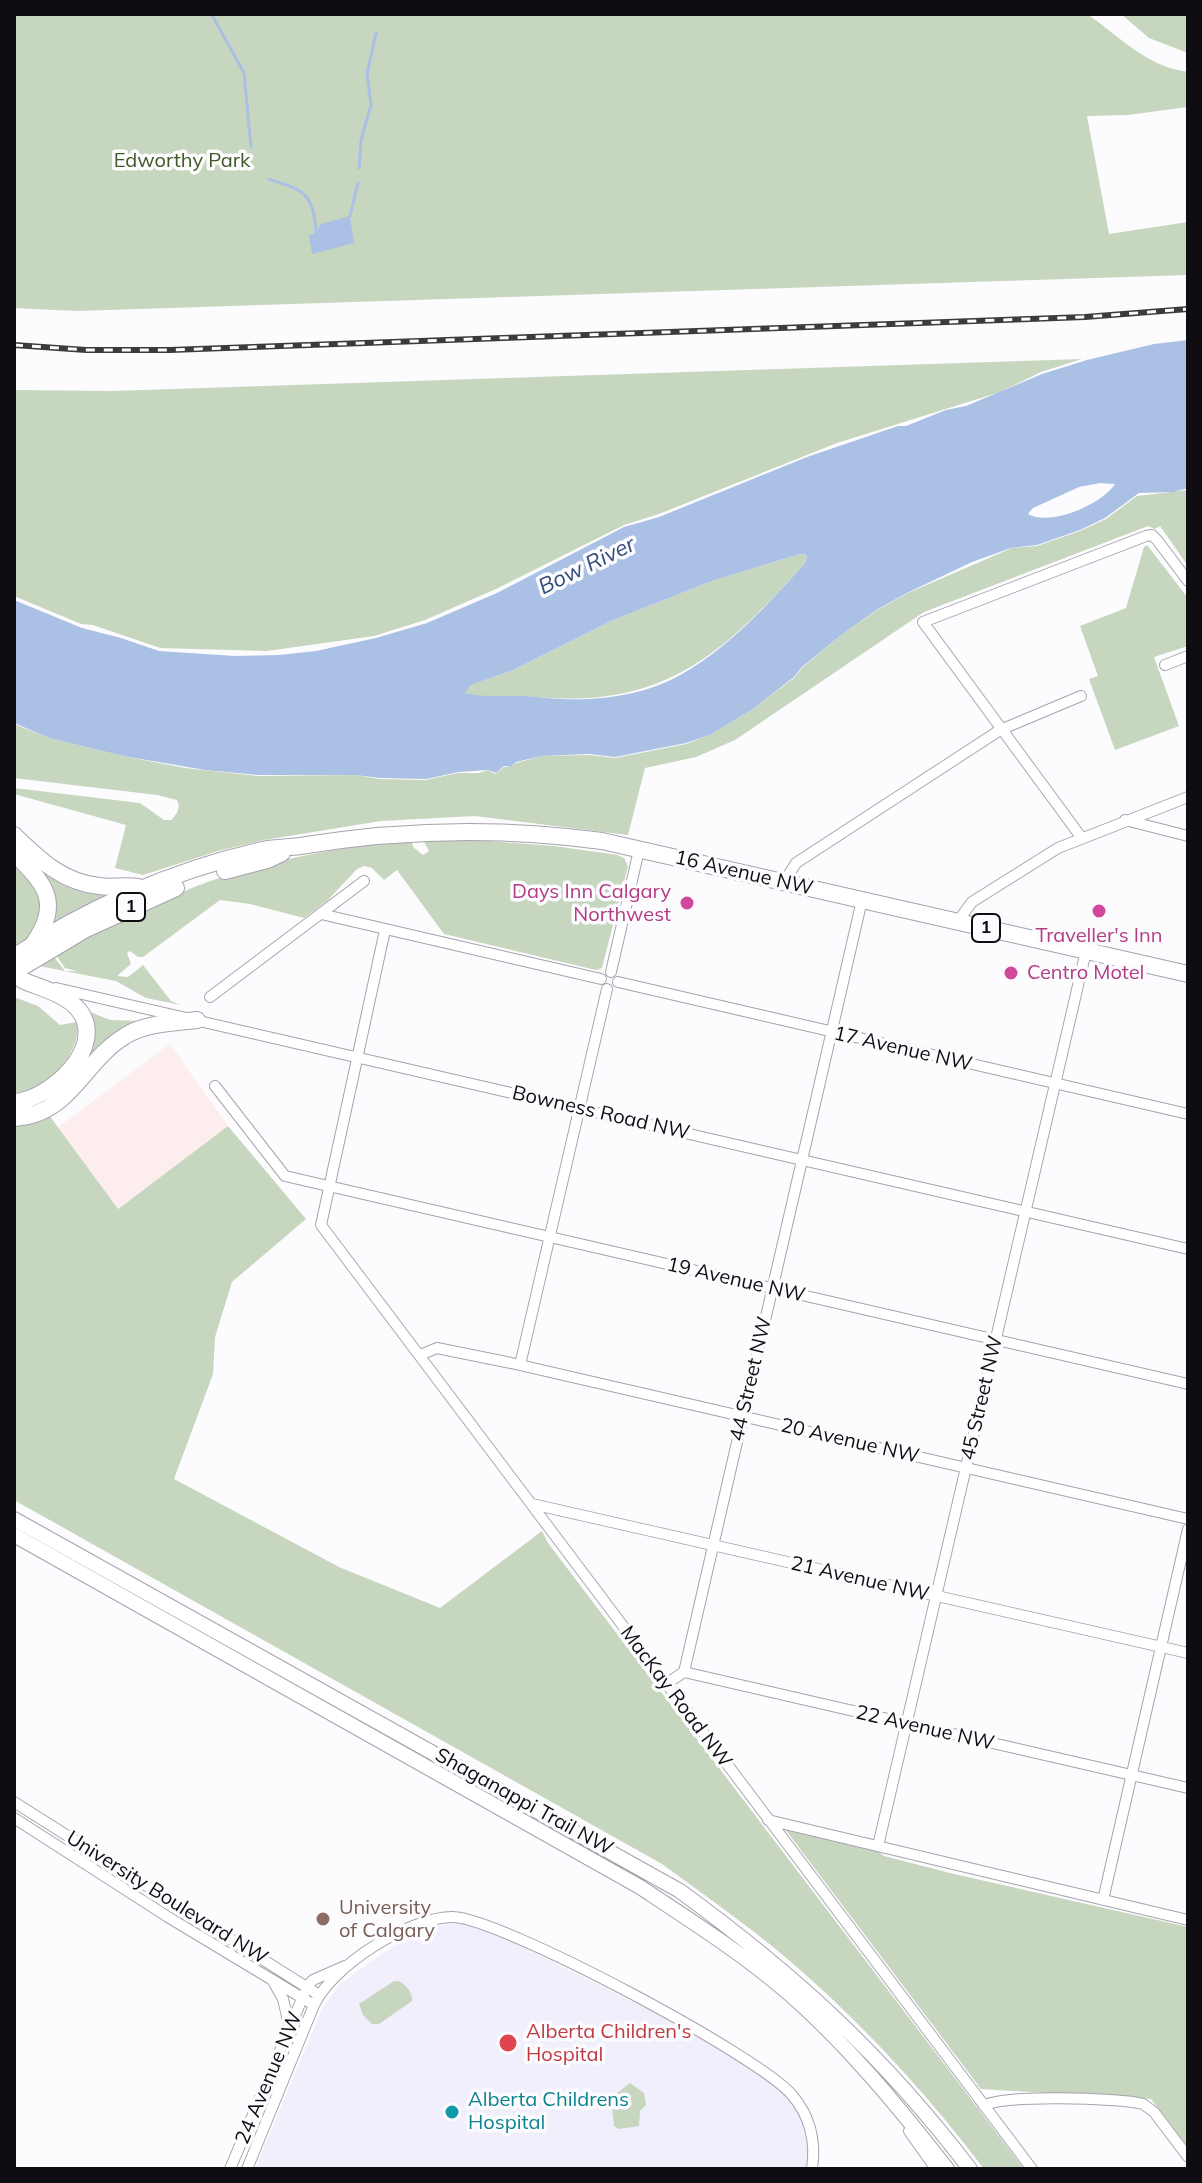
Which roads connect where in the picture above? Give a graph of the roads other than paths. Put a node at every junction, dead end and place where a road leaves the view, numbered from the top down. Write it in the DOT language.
graph roads {
  1 [pos="1188,581"];
  2 [pos="1188,656"];
  3 [pos="1165,665"];
  4 [pos="1081,696"];
  5 [pos="1000,730"];
  6 [pos="1188,797"];
  7 [pos="1125,820"];
  8 [pos="14,835"];
  9 [pos="1188,836"];
  10 [pos="1081,837"];
  11 [pos="295,847"];
  12 [pos="639,850"];
  13 [pos="14,853"];
  14 [pos="364,881"];
  15 [pos="784,882"];
  16 [pos="143,889"];
  17 [pos="862,900"];
  18 [pos="321,914"];
  19 [pos="958,921"];
  20 [pos="385,930"];
  21 [pos="1086,951"];
  22 [pos="28,952"];
  23 [pos="1188,974"];
  24 [pos="17,977"];
  25 [pos="614,977"];
  26 [pos="601,979"];
  27 [pos="607,989"];
  28 [pos="210,997"];
  29 [pos="197,1020"];
  30 [pos="832,1032"];
  31 [pos="356,1058"];
  32 [pos="1054,1083"];
  33 [pos="215,1086"];
  34 [pos="14,1102"];
  35 [pos="579,1109"];
  36 [pos="1188,1114"];
  37 [pos="14,1118"];
  38 [pos="802,1159"];
  39 [pos="327,1187"];
  40 [pos="1024,1212"];
  41 [pos="549,1237"];
  42 [pos="1188,1249"];
  43 [pos="772,1289"];
  44 [pos="995,1340"];
  45 [pos="420,1355"];
  46 [pos="520,1365"];
  47 [pos="1188,1384"];
  48 [pos="743,1416"];
  49 [pos="966,1467"];
  50 [pos="532,1504"];
  51 [pos="14,1519"];
  52 [pos="1188,1519"];
  53 [pos="1188,1529"];
  54 [pos="14,1535"];
  55 [pos="713,1545"];
  56 [pos="936,1596"];
  57 [pos="1161,1647"];
  58 [pos="1188,1653"];
  59 [pos="684,1672"];
  60 [pos="666,1684"];
  61 [pos="906,1724"];
  62 [pos="1133,1775"];
  63 [pos="1188,1788"];
  64 [pos="14,1802"];
  65 [pos="14,1818"];
  66 [pos="768,1820"];
  67 [pos="878,1846"];
  68 [pos="1103,1900"];
  69 [pos="1188,1920"];
  70 [pos="354,1962"];
  71 [pos="272,1979"];
  72 [pos="306,1987"];
  73 [pos="303,1999"];
  74 [pos="316,2000"];
  75 [pos="290,2030"];
  76 [pos="874,2080"];
  77 [pos="984,2106"];
  78 [pos="1188,2157"];
  79 [pos="230,2169"];
  80 [pos="247,2169"];
  81 [pos="812,2169"];
  82 [pos="936,2169"];
  83 [pos="947,2169"];
  84 [pos="970,2169"];
  85 [pos="1032,2169"];
  1 -- 5 [label="street"];
  2 -- 3 [label="street"];
  4 -- 5 [label="street"];
  5 -- 10 [label="street"];
  5 -- 15 [label="street"];
  6 -- 7 [label="street"];
  7 -- 9 [label="street"];
  7 -- 10 [label="street"];
  8 -- 16 [label="highway"];
  10 -- 19 [label="street"];
  11 -- 12 [label="highway, 16 Avenue NW / 1"];
  11 -- 16 [label="highway, 16 Avenue NW / 1"];
  11 -- 22 [label="highway, 16 Avenue NW / 1"];
  12 -- 15 [label="highway, 16 Avenue NW / 1"];
  12 -- 25 [label="street"];
  13 -- 22 [label="highway"];
  14 -- 18 [label="street"];
  15 -- 17 [label="highway, 16 Avenue NW / 1"];
  16 -- 22 [label="highway, 16 Avenue NW / 1"];
  17 -- 19 [label="highway, 16 Avenue NW / 1"];
  17 -- 30 [label="street, 44 Street NW"];
  18 -- 20 [label="street"];
  18 -- 28 [label="street"];
  19 -- 21 [label="highway, 16 Avenue NW / 1"];
  20 -- 26 [label="street"];
  20 -- 31 [label="street"];
  21 -- 23 [label="highway, 16 Avenue NW / 1"];
  21 -- 32 [label="street, 45 Street NW"];
  22 -- 24 [label="highway, 16 Avenue NW / 1"];
  24 -- 29 [label="street, Bowness Road NW"];
  24 -- 34 [label="highway"];
  25 -- 26 [label="street"];
  25 -- 27 [label="street"];
  25 -- 30 [label="street, 17 Avenue NW"];
  26 -- 27 [label="street"];
  27 -- 35 [label="street"];
  29 -- 31 [label="street, Bowness Road NW"];
  29 -- 37 [label="highway"];
  30 -- 32 [label="street, 17 Avenue NW"];
  30 -- 38 [label="street, 44 Street NW"];
  31 -- 35 [label="street, Bowness Road NW"];
  31 -- 39 [label="street"];
  32 -- 36 [label="street, 17 Avenue NW"];
  32 -- 40 [label="street, 45 Street NW"];
  33 -- 39 [label="street, 19 Avenue NW"];
  35 -- 38 [label="street, Bowness Road NW"];
  35 -- 41 [label="street"];
  38 -- 40 [label="street, Bowness Road NW"];
  38 -- 43 [label="street, 44 Street NW"];
  39 -- 41 [label="street, 19 Avenue NW"];
  39 -- 45 [label="street, MacKay Road NW"];
  40 -- 42 [label="street, Bowness Road NW"];
  40 -- 44 [label="street, 45 Street NW"];
  41 -- 43 [label="street, 19 Avenue NW"];
  41 -- 46 [label="street"];
  43 -- 44 [label="street, 19 Avenue NW"];
  43 -- 48 [label="street, 44 Street NW"];
  44 -- 47 [label="street, 19 Avenue NW"];
  44 -- 49 [label="street, 45 Street NW"];
  45 -- 46 [label="street, 20 Avenue NW"];
  45 -- 50 [label="street, MacKay Road NW"];
  46 -- 48 [label="street, 20 Avenue NW"];
  48 -- 49 [label="street, 20 Avenue NW"];
  48 -- 55 [label="street, 44 Street NW"];
  49 -- 52 [label="street, 20 Avenue NW"];
  49 -- 56 [label="street, 45 Street NW"];
  50 -- 55 [label="street, 21 Avenue NW"];
  50 -- 60 [label="street, MacKay Road NW"];
  51 -- 84 [label="main road, Shaganappi Trail NW"];
  53 -- 57 [label="street"];
  54 -- 76 [label="main road, Shaganappi Trail NW"];
  55 -- 56 [label="street, 21 Avenue NW"];
  55 -- 59 [label="street, 44 Street NW"];
  56 -- 57 [label="street, 21 Avenue NW"];
  56 -- 61 [label="street, 45 Street NW"];
  57 -- 58 [label="street, 21 Avenue NW"];
  57 -- 62 [label="street"];
  59 -- 60 [label="street"];
  59 -- 61 [label="street, 22 Avenue NW"];
  60 -- 66 [label="street, MacKay Road NW"];
  61 -- 62 [label="street, 22 Avenue NW"];
  61 -- 67 [label="street, 45 Street NW"];
  62 -- 63 [label="street, 22 Avenue NW"];
  62 -- 68 [label="street"];
  64 -- 72 [label="street, University Boulevard NW"];
  65 -- 71 [label="street, University Boulevard NW"];
  66 -- 67 [label="street"];
  66 -- 77 [label="street, MacKay Road NW"];
  67 -- 68 [label="street"];
  68 -- 69 [label="street"];
  70 -- 72 [label="street"];
  70 -- 74 [label="street"];
  70 -- 81 [label="street"];
  71 -- 73 [label="street, University Boulevard NW"];
  71 -- 75 [label="street"];
  72 -- 73 [label="street, 24 Avenue NW"];
  72 -- 74 [label="street, University Boulevard NW"];
  73 -- 74 [label="street, University Boulevard NW"];
  73 -- 75 [label="street, 24 Avenue NW"];
  74 -- 80 [label="street, 24 Avenue NW"];
  75 -- 79 [label="street, 24 Avenue NW"];
  76 -- 82 [label="street"];
  76 -- 83 [label="main road, Shaganappi Trail NW"];
  77 -- 78 [label="street"];
  77 -- 85 [label="street, MacKay Road NW"];
}
